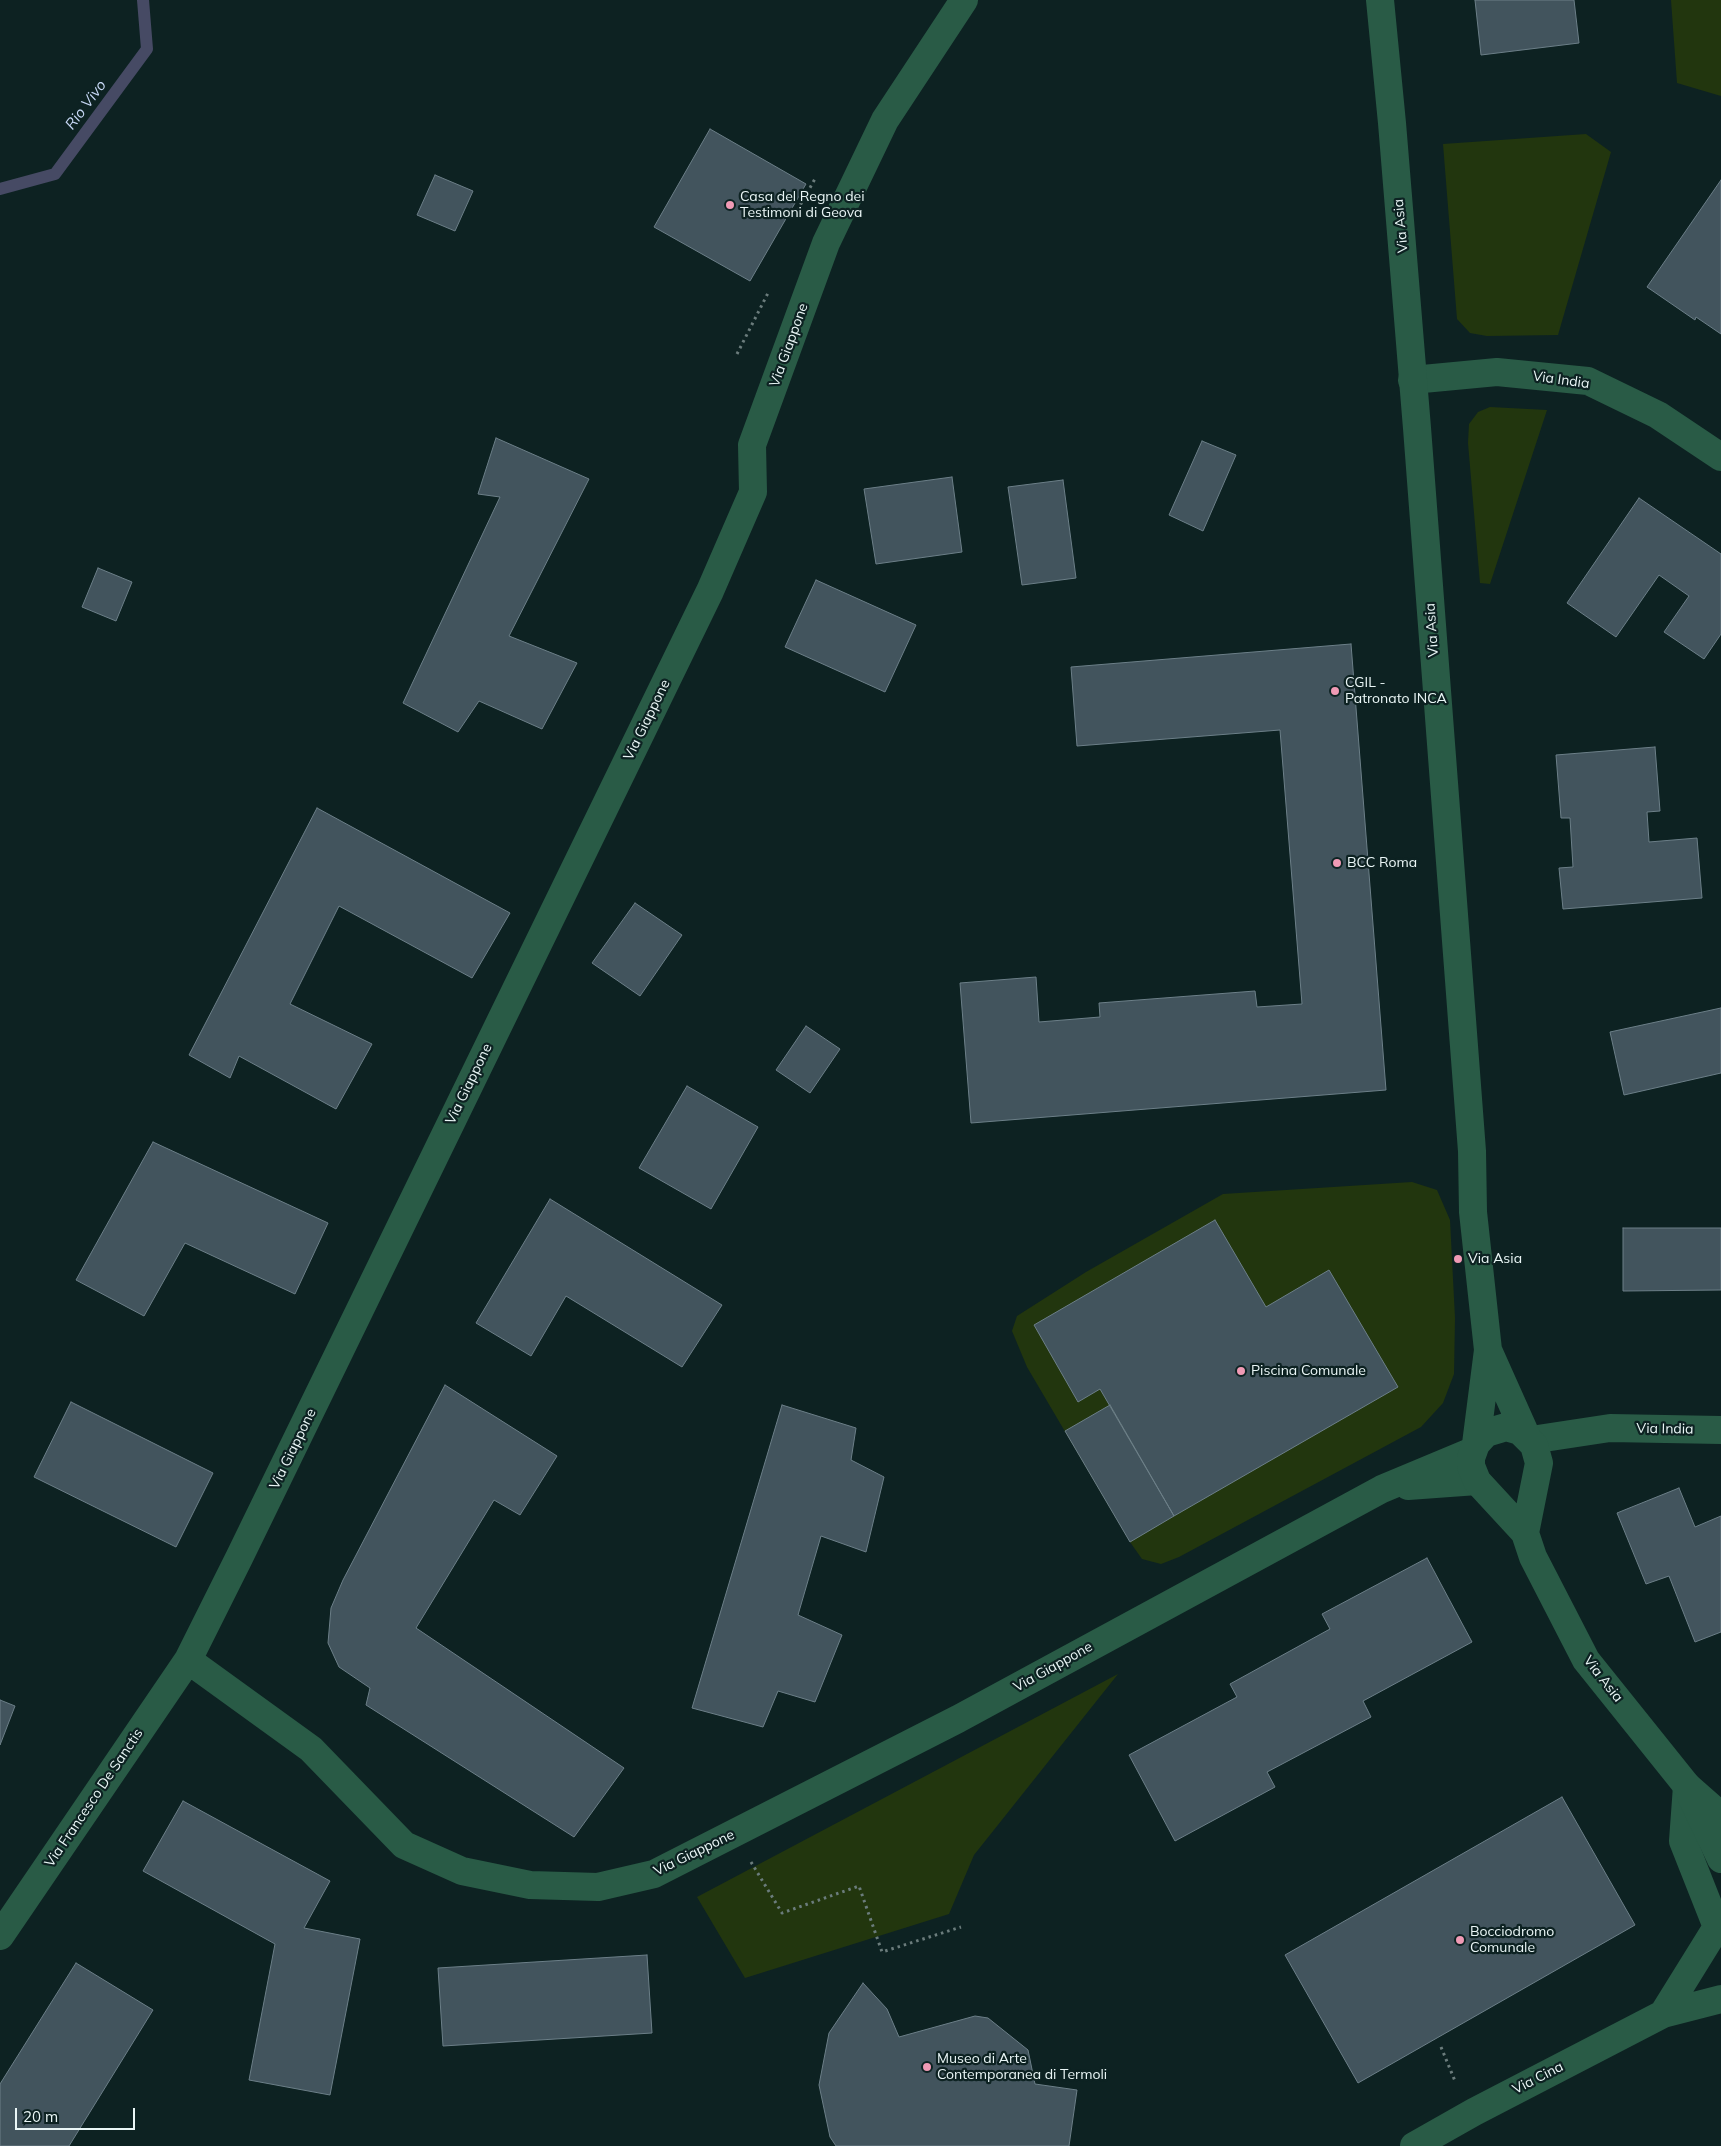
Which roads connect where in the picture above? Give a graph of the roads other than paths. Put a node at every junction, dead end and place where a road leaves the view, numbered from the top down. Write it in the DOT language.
graph roads {
  1 [pos="964,0"];
  2 [pos="1380,0"];
  3 [pos="1412,380"];
  4 [pos="1721,457"];
  5 [pos="1488,1350"];
  6 [pos="1721,1430"];
  7 [pos="1474,1447"];
  8 [pos="1533,1452"];
  9 [pos="1479,1483"];
  10 [pos="1382,1489"];
  11 [pos="1525,1533"];
  12 [pos="188,1660"];
  13 [pos="1686,1786"];
  14 [pos="1721,1816"];
  15 [pos="1721,1859"];
  16 [pos="0,1936"];
  17 [pos="1721,1999"];
  18 [pos="1663,2014"];
  19 [pos="1414,2146"];
  1 -- 12 [label="street, Via Giappone"];
  2 -- 3 [label="street, Via Asia"];
  3 -- 4 [label="street, Via India"];
  3 -- 5 [label="street, Via Asia"];
  5 -- 7 [label="street, Via Asia"];
  5 -- 8 [label="street, Via Asia"];
  6 -- 8 [label="street, Via India"];
  7 -- 8 [label="street"];
  7 -- 9 [label="street, Via Asia"];
  7 -- 10 [label="street, Via Giappone"];
  8 -- 9 [label="street"];
  8 -- 11 [label="street, Via Asia"];
  9 -- 10 [label="street, Via Giappone"];
  9 -- 11 [label="street, Via Asia"];
  10 -- 12 [label="street, Via Giappone"];
  11 -- 13 [label="street, Via Asia"];
  12 -- 16 [label="street, Via Francesco De Sanctis"];
  13 -- 14 [label="street, Via Asia"];
  13 -- 15 [label="street, Via Asia"];
  13 -- 18 [label="street"];
  17 -- 18 [label="street, Via Cina"];
  18 -- 19 [label="street, Via Cina"];
}
